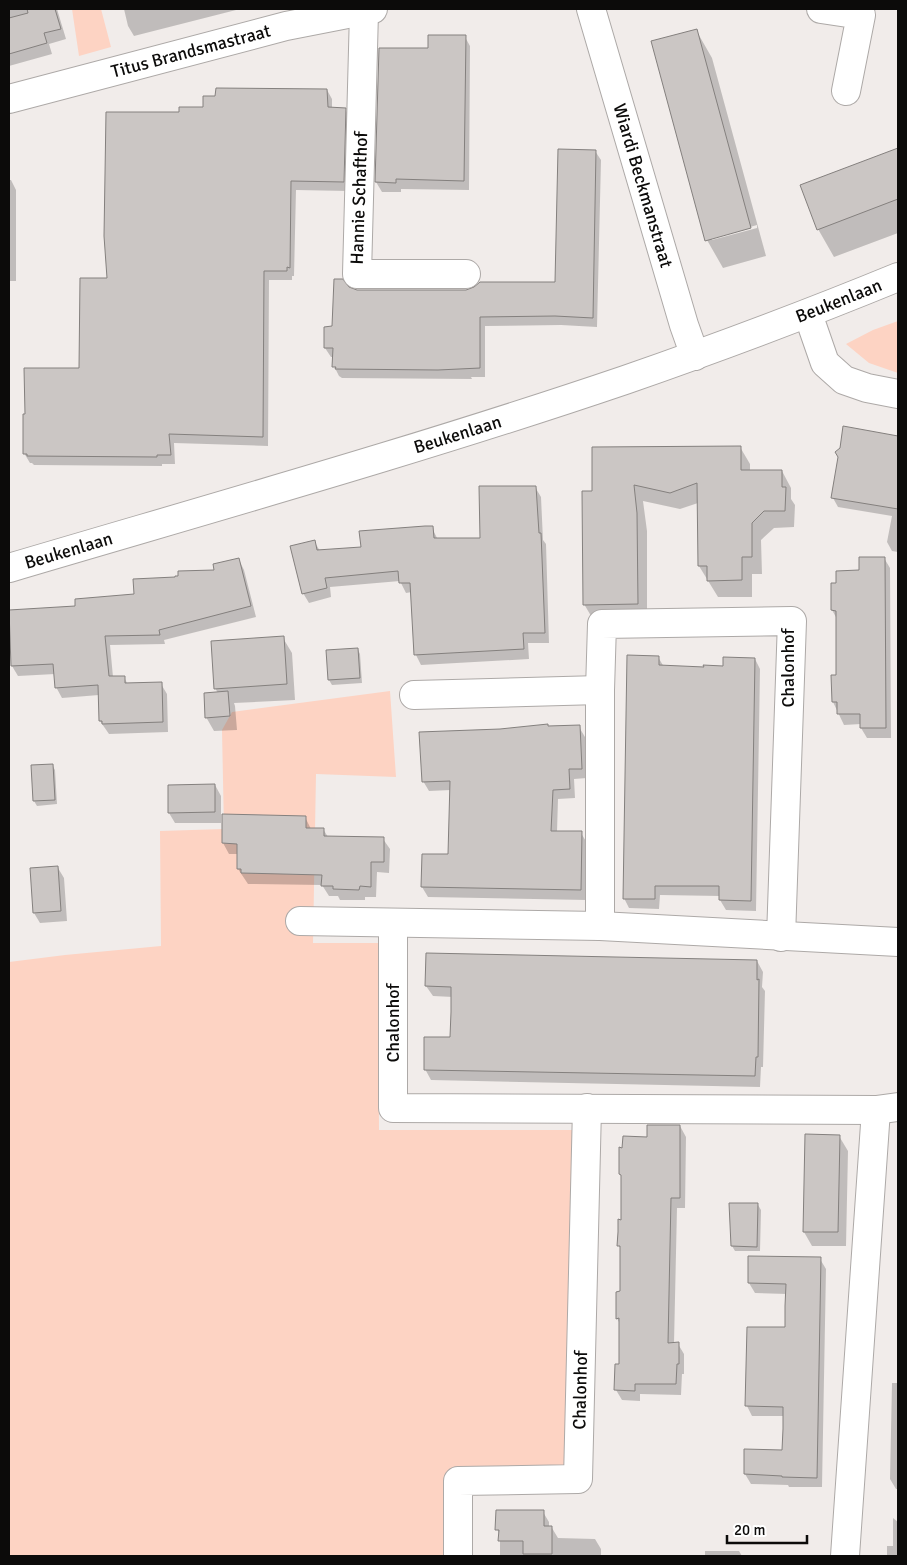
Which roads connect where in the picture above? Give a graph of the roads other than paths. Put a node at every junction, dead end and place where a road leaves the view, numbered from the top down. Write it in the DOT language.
graph roads {
  1 [pos="821,9"];
  2 [pos="368,10"];
  3 [pos="598,10"];
  4 [pos="284,17"];
  5 [pos="846,91"];
  6 [pos="9,99"];
  7 [pos="466,274"];
  8 [pos="898,277"];
  9 [pos="808,314"];
  10 [pos="695,356"];
  11 [pos="898,394"];
  12 [pos="9,568"];
  13 [pos="600,690"];
  14 [pos="414,695"];
  15 [pos="300,920"];
  16 [pos="393,923"];
  17 [pos="600,926"];
  18 [pos="781,936"];
  19 [pos="898,942"];
  20 [pos="588,1108"];
  21 [pos="887,1109"];
  22 [pos="458,1556"];
  23 [pos="845,1556"];
  1 -- 5 [label="street"];
  2 -- 4 [label="street, Titus Brandsmastraat"];
  2 -- 7 [label="street, Hannie Schafthof"];
  3 -- 10 [label="street, Wiardi Beckmanstraat"];
  4 -- 6 [label="street, Titus Brandsmastraat"];
  8 -- 9 [label="street, Beukenlaan"];
  9 -- 10 [label="street, Beukenlaan"];
  9 -- 11 [label="street"];
  10 -- 12 [label="street, Beukenlaan"];
  13 -- 14 [label="street"];
  13 -- 17 [label="street, Chalonhof"];
  13 -- 18 [label="street, Chalonhof"];
  15 -- 16 [label="street"];
  16 -- 17 [label="street"];
  16 -- 20 [label="street, Chalonhof"];
  17 -- 18 [label="street"];
  18 -- 19 [label="street"];
  20 -- 21 [label="street, Chalonhof"];
  20 -- 22 [label="street, Chalonhof"];
  21 -- 23 [label="street, Chalonhof"];
}
